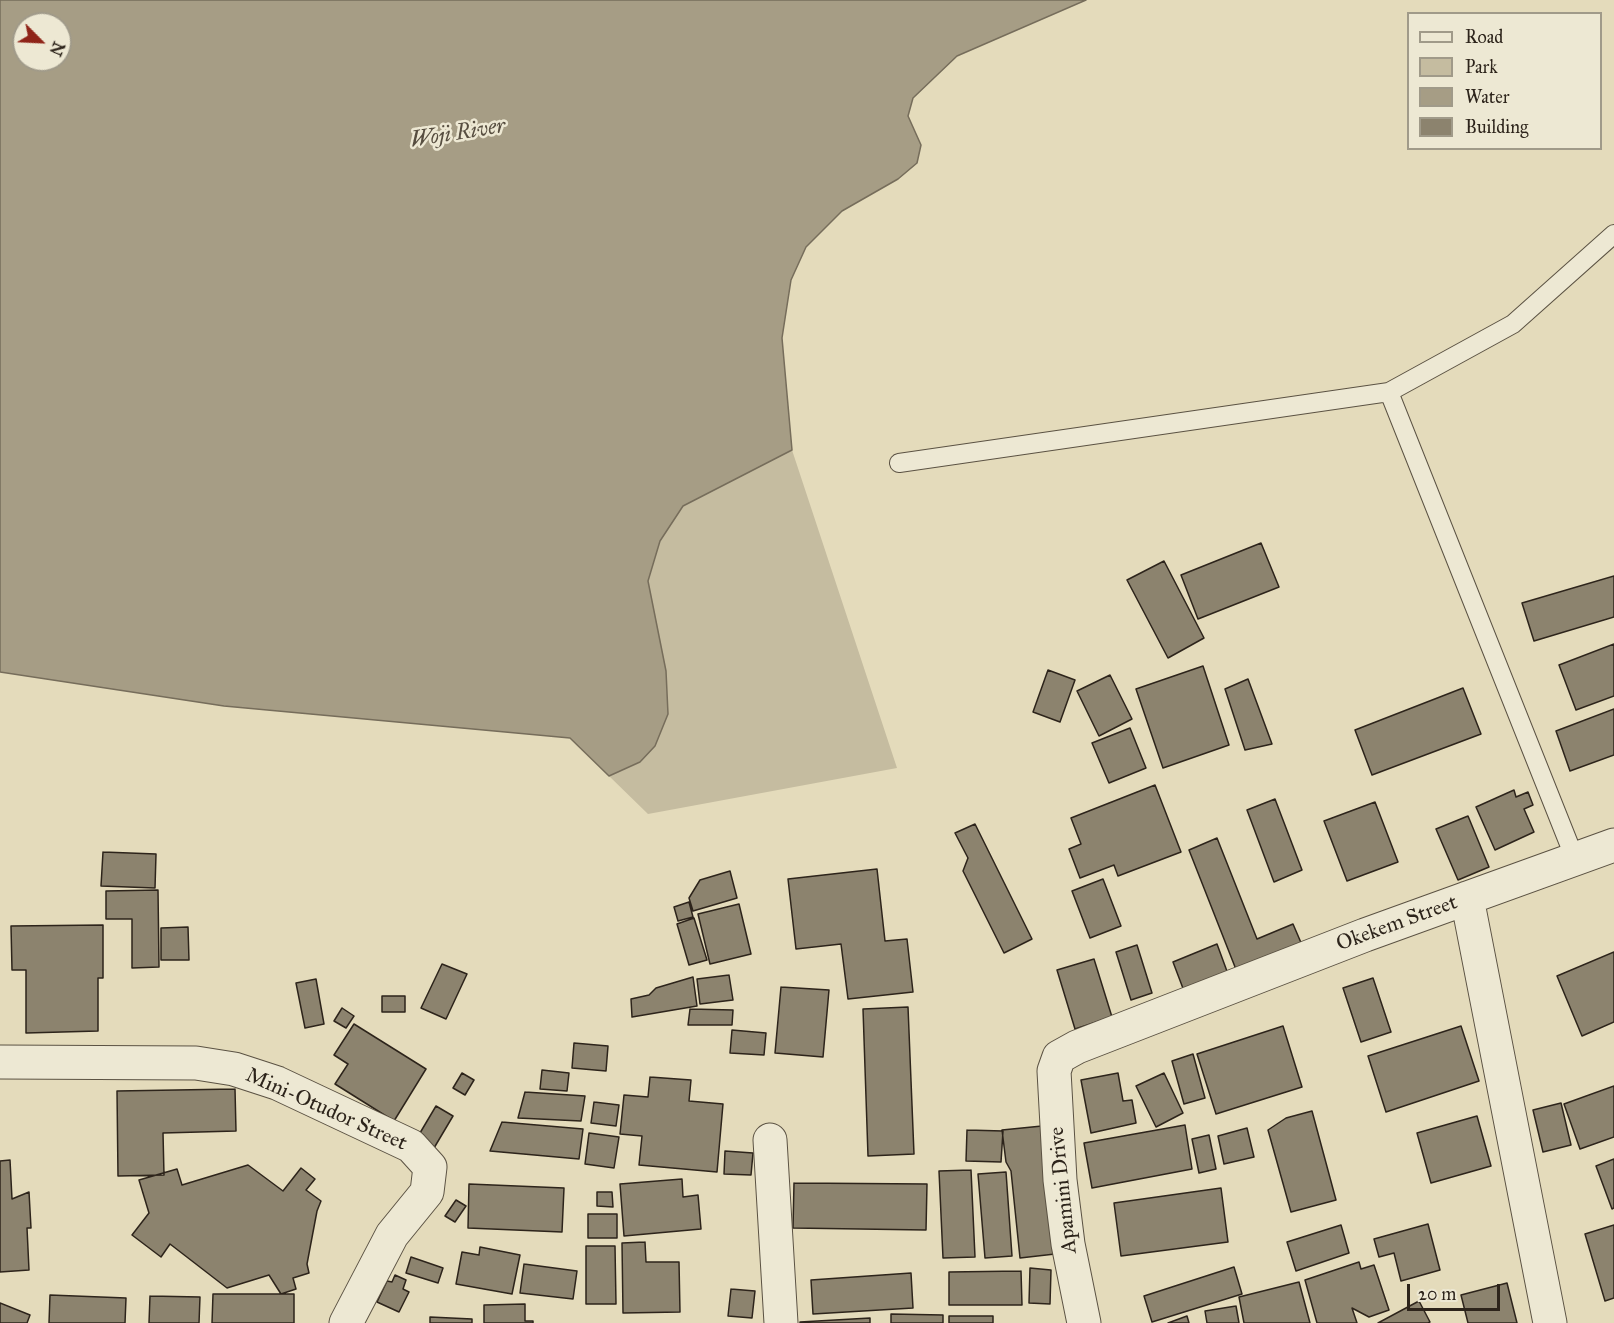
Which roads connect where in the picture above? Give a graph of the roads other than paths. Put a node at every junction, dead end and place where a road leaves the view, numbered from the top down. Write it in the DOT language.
graph roads {
  1 [pos="1614,234"];
  2 [pos="1389,392"];
  3 [pos="899,463"];
  4 [pos="1614,845"];
  5 [pos="1575,859"];
  6 [pos="1467,898"];
  7 [pos="1059,1057"];
  8 [pos="0,1062"];
  9 [pos="770,1140"];
  10 [pos="346,1323"];
  11 [pos="781,1323"];
  12 [pos="1084,1323"];
  13 [pos="1550,1323"];
  1 -- 2 [label="lane"];
  2 -- 3 [label="lane"];
  2 -- 5 [label="lane"];
  4 -- 5 [label="street"];
  5 -- 6 [label="street"];
  6 -- 7 [label="street, Okekem Street"];
  6 -- 13 [label="street, Okekem Street"];
  7 -- 12 [label="street, Apamini Drive"];
  8 -- 10 [label="street, Mini-Otudor Street"];
  9 -- 11 [label="street"];
}
